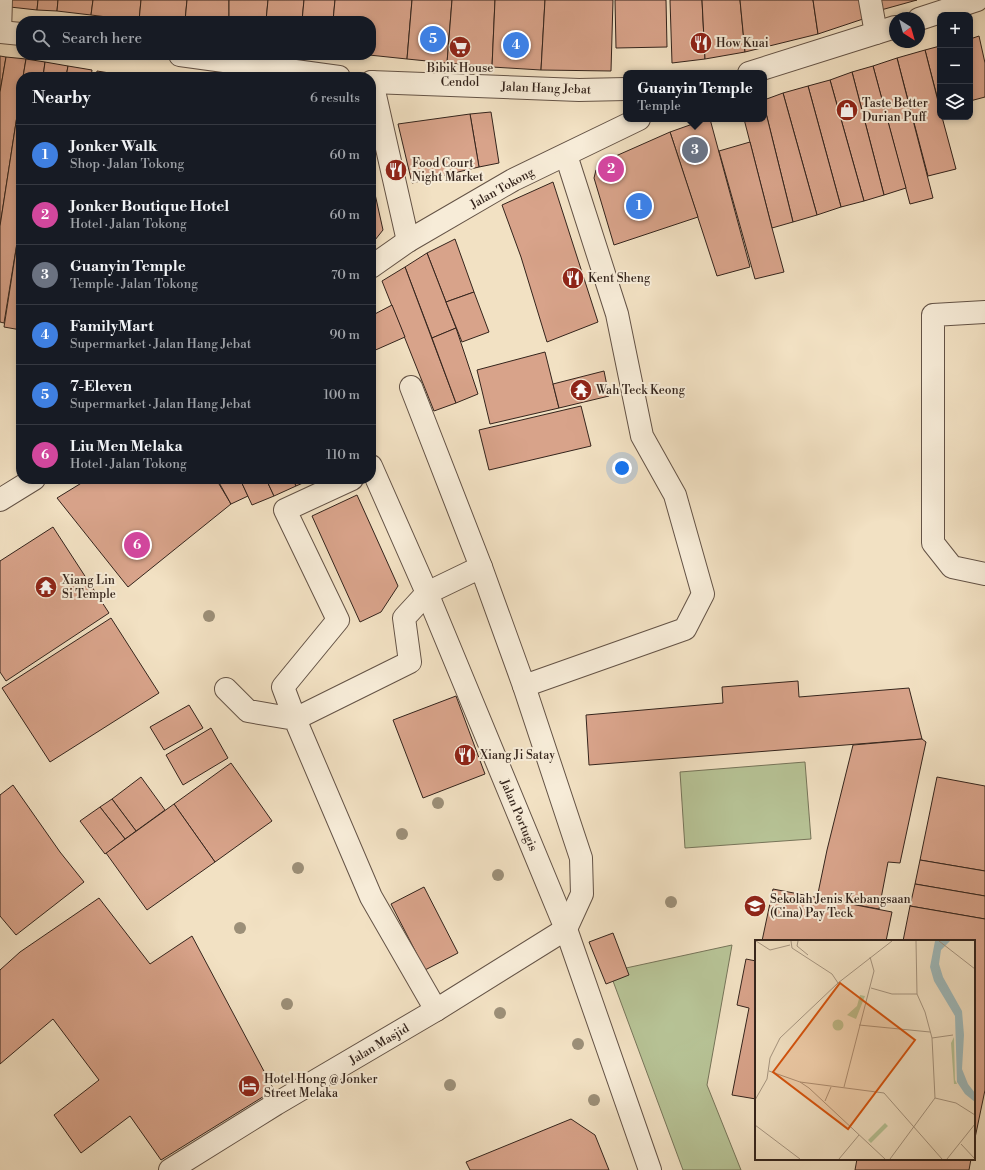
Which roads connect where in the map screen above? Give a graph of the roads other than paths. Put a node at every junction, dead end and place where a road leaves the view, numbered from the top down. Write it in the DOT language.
graph roads {
  1 [pos="1,0"];
  2 [pos="870,0"];
  3 [pos="977,0"];
  4 [pos="925,17"];
  5 [pos="886,30"];
  6 [pos="0,32"];
  7 [pos="16,34"];
  8 [pos="216,60"];
  9 [pos="759,70"];
  10 [pos="303,72"];
  11 [pos="376,82"];
  12 [pos="623,89"];
  13 [pos="376,103"];
  14 [pos="633,122"];
  15 [pos="566,155"];
  16 [pos="408,241"];
  17 [pos="376,263"];
  18 [pos="985,312"];
  19 [pos="411,387"];
  20 [pos="376,478"];
  21 [pos="26,484"];
  22 [pos="341,484"];
  23 [pos="0,500"];
  24 [pos="481,567"];
  25 [pos="985,574"];
  26 [pos="427,593"];
  27 [pos="524,686"];
  28 [pos="226,689"];
  29 [pos="295,719"];
  30 [pos="566,929"];
  31 [pos="436,1010"];
  32 [pos="170,1170"];
  33 [pos="650,1170"];
  1 -- 6 [label="street"];
  2 -- 5 [label="street"];
  3 -- 4 [label="street"];
  5 -- 9 [label="street"];
  6 -- 7 [label="street"];
  8 -- 10 [label="street"];
  11 -- 12 [label="street, Jalan Hang Jebat"];
  13 -- 16 [label="street"];
  14 -- 15 [label="street, Jalan Tokong"];
  15 -- 16 [label="street, Jalan Tokong"];
  15 -- 27 [label="street"];
  16 -- 17 [label="street, Jalan Tokong"];
  18 -- 25 [label="street"];
  19 -- 24 [label="street"];
  20 -- 26 [label="street, Jalan Portugis"];
  21 -- 23 [label="street"];
  22 -- 29 [label="street"];
  24 -- 26 [label="street"];
  24 -- 27 [label="street"];
  26 -- 29 [label="street"];
  26 -- 30 [label="street, Jalan Portugis"];
  27 -- 30 [label="street"];
  28 -- 29 [label="street"];
  29 -- 31 [label="street"];
  30 -- 31 [label="street, Jalan Masjid"];
  30 -- 33 [label="street, Jalan Portugis"];
  31 -- 32 [label="street, Jalan Masjid"];
}
